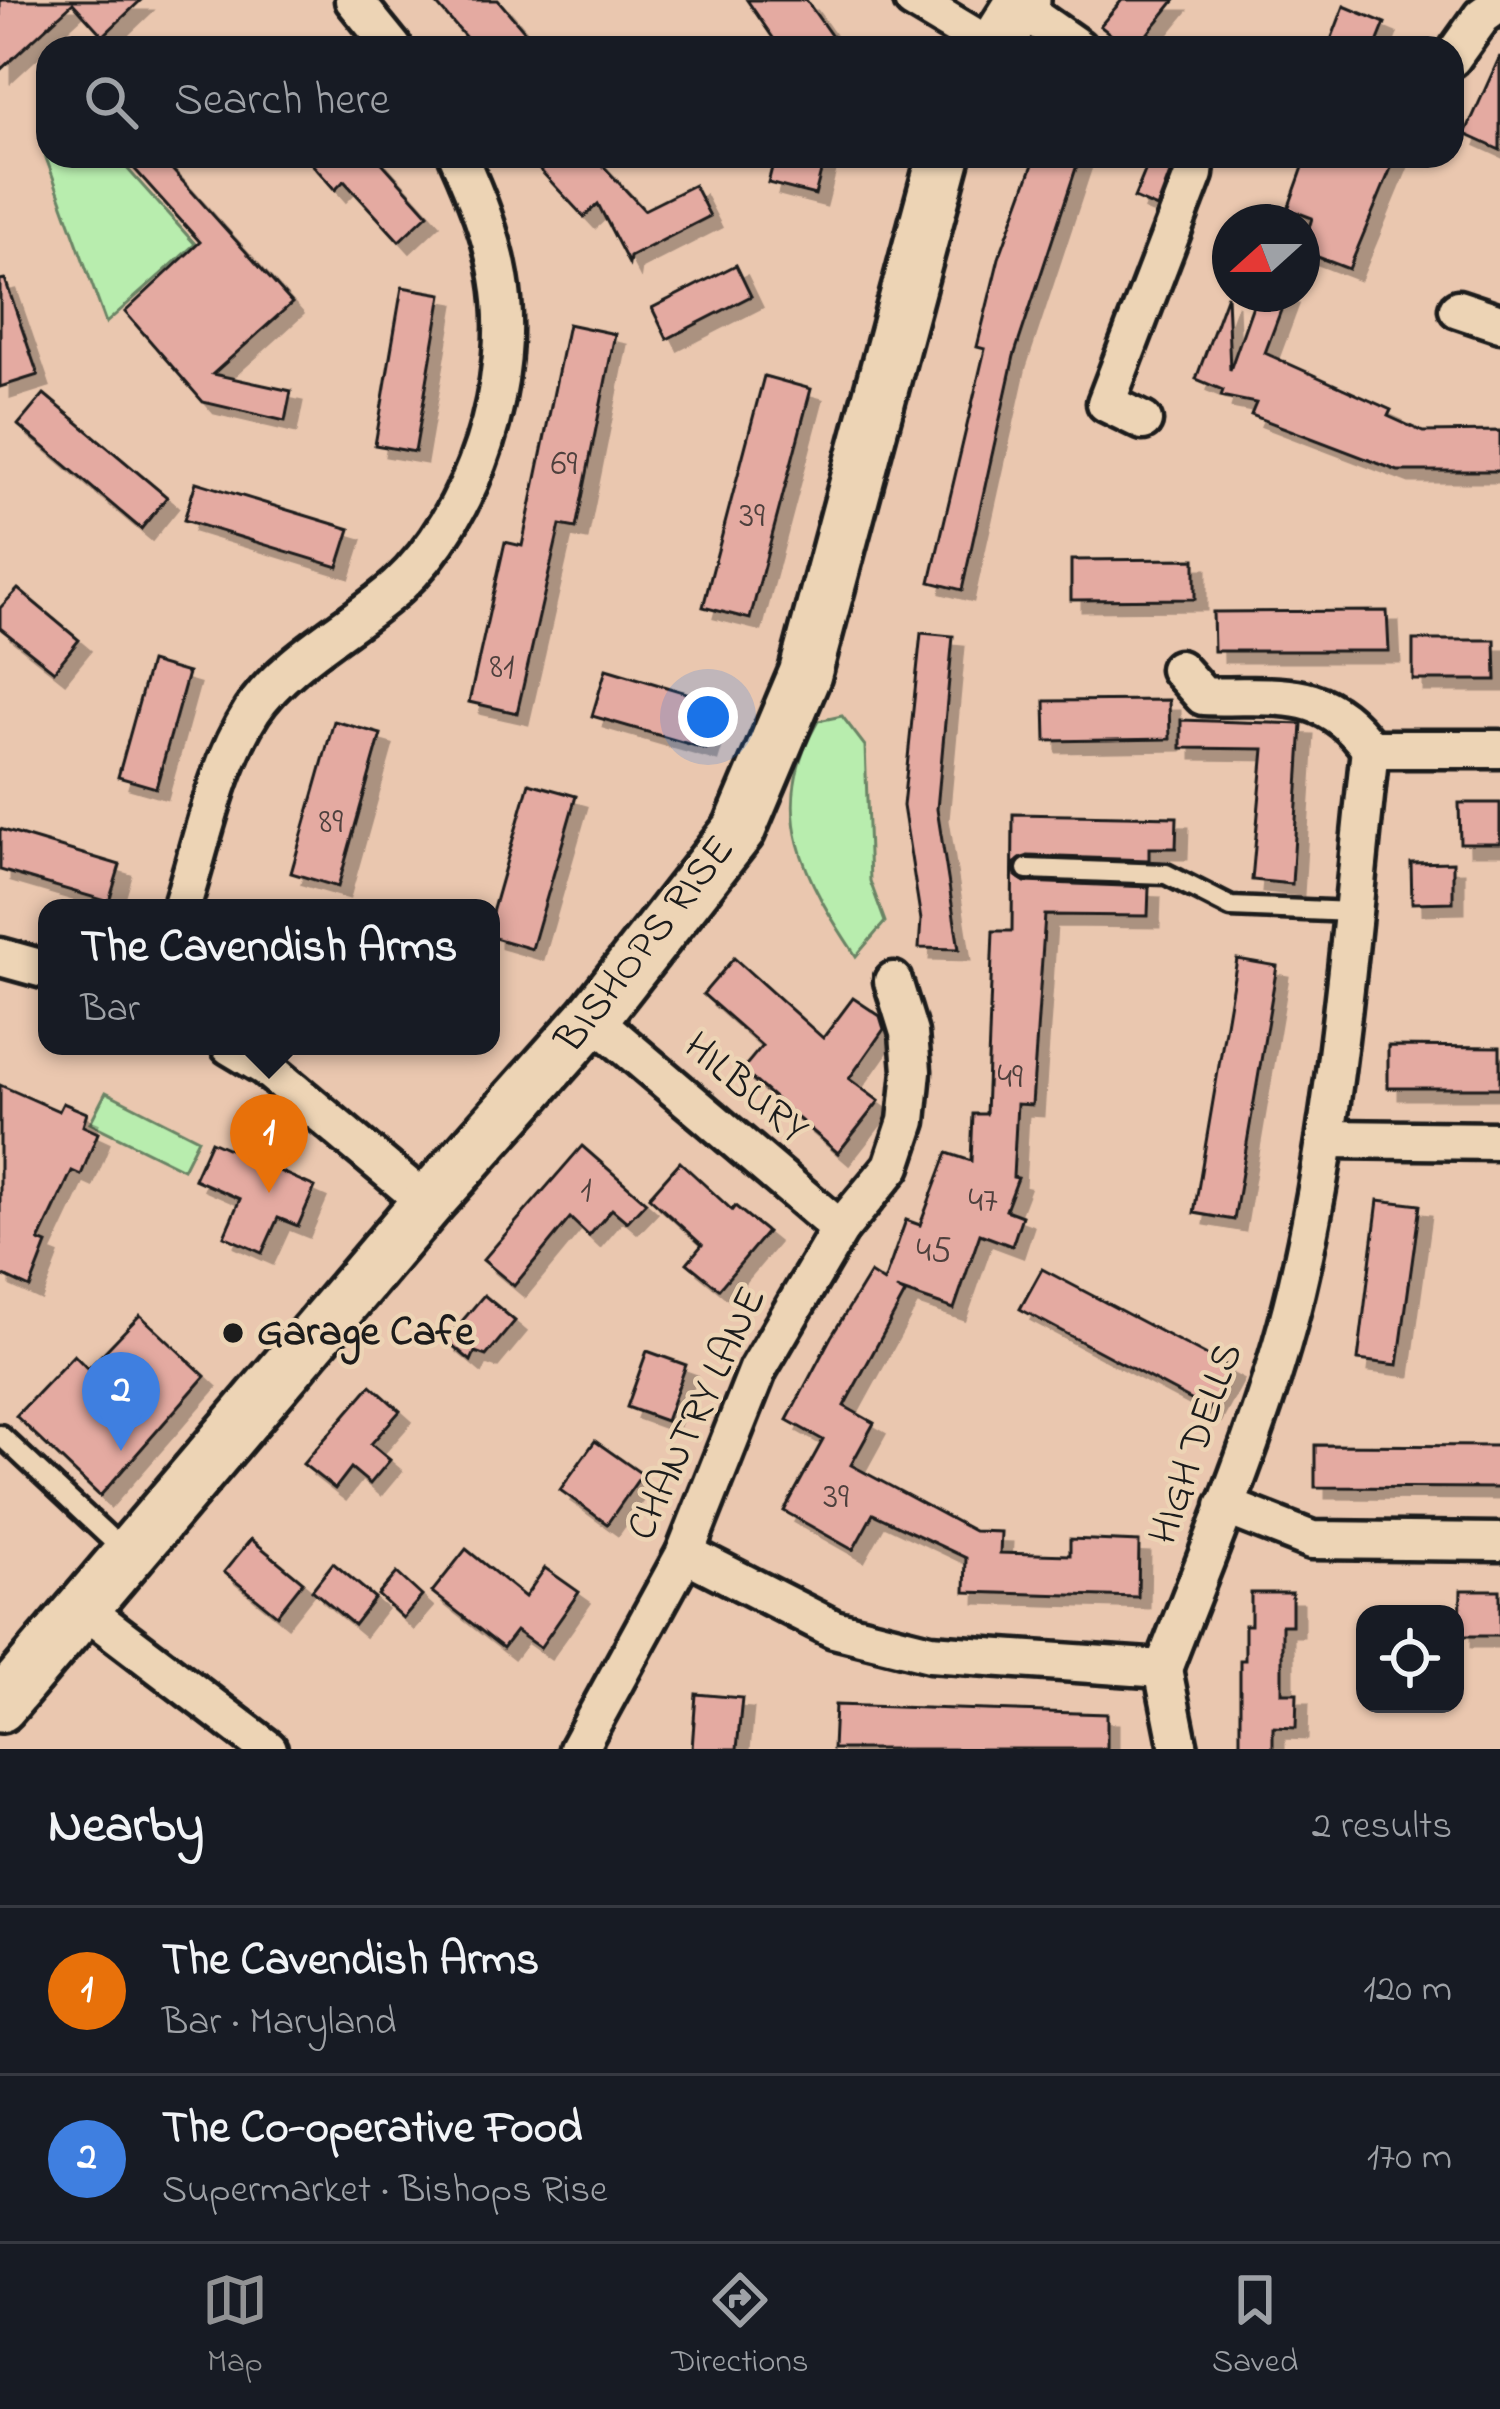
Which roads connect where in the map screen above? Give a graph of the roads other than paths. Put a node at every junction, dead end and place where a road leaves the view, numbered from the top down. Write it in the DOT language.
graph roads {
  1 [pos="354,0"];
  2 [pos="913,0"];
  3 [pos="1500,3"];
  4 [pos="1007,26"];
  5 [pos="382,36"];
  6 [pos="1039,36"];
  7 [pos="1464,41"];
  8 [pos="463,168"];
  9 [pos="941,168"];
  10 [pos="1195,168"];
  11 [pos="1458,309"];
  12 [pos="1500,323"];
  13 [pos="1143,421"];
  14 [pos="1179,669"];
  15 [pos="1370,749"];
  16 [pos="1500,749"];
  17 [pos="1027,868"];
  18 [pos="184,899"];
  19 [pos="1352,912"];
  20 [pos="0,957"];
  21 [pos="38,968"];
  22 [pos="893,981"];
  23 [pos="592,1018"];
  24 [pos="245,1055"];
  25 [pos="1327,1139"];
  26 [pos="1500,1141"];
  27 [pos="427,1203"];
  28 [pos="840,1229"];
  29 [pos="0,1435"];
  30 [pos="1225,1506"];
  31 [pos="1500,1541"];
  32 [pos="685,1553"];
  33 [pos="129,1556"];
  34 [pos="84,1609"];
  35 [pos="1162,1670"];
  36 [pos="0,1706"];
  37 [pos="268,1749"];
  38 [pos="578,1749"];
  39 [pos="1179,1749"];
  1 -- 5 [label="street"];
  2 -- 4 [label="street"];
  3 -- 7 [label="street"];
  4 -- 6 [label="street"];
  8 -- 18 [label="street"];
  9 -- 23 [label="street, BISHOPS RISE"];
  10 -- 13 [label="street"];
  11 -- 12 [label="street"];
  14 -- 15 [label="street"];
  15 -- 16 [label="street"];
  15 -- 19 [label="street, HIGH DELLS"];
  17 -- 19 [label="lane"];
  19 -- 25 [label="street, HIGH DELLS"];
  20 -- 21 [label="street"];
  22 -- 28 [label="street, CHANTRY LANE"];
  23 -- 27 [label="street, BISHOPS RISE"];
  23 -- 28 [label="street, HILBURY"];
  24 -- 27 [label="street"];
  25 -- 26 [label="street"];
  25 -- 30 [label="street, HIGH DELLS"];
  27 -- 33 [label="street, BISHOPS RISE"];
  28 -- 32 [label="street, CHANTRY LANE"];
  29 -- 33 [label="lane"];
  30 -- 31 [label="street"];
  30 -- 35 [label="street, HIGH DELLS"];
  32 -- 35 [label="street"];
  32 -- 38 [label="street, CHANTRY LANE"];
  33 -- 34 [label="street, BISHOPS RISE"];
  34 -- 36 [label="street, BISHOPS RISE"];
  34 -- 37 [label="street"];
  35 -- 39 [label="street"];
}
